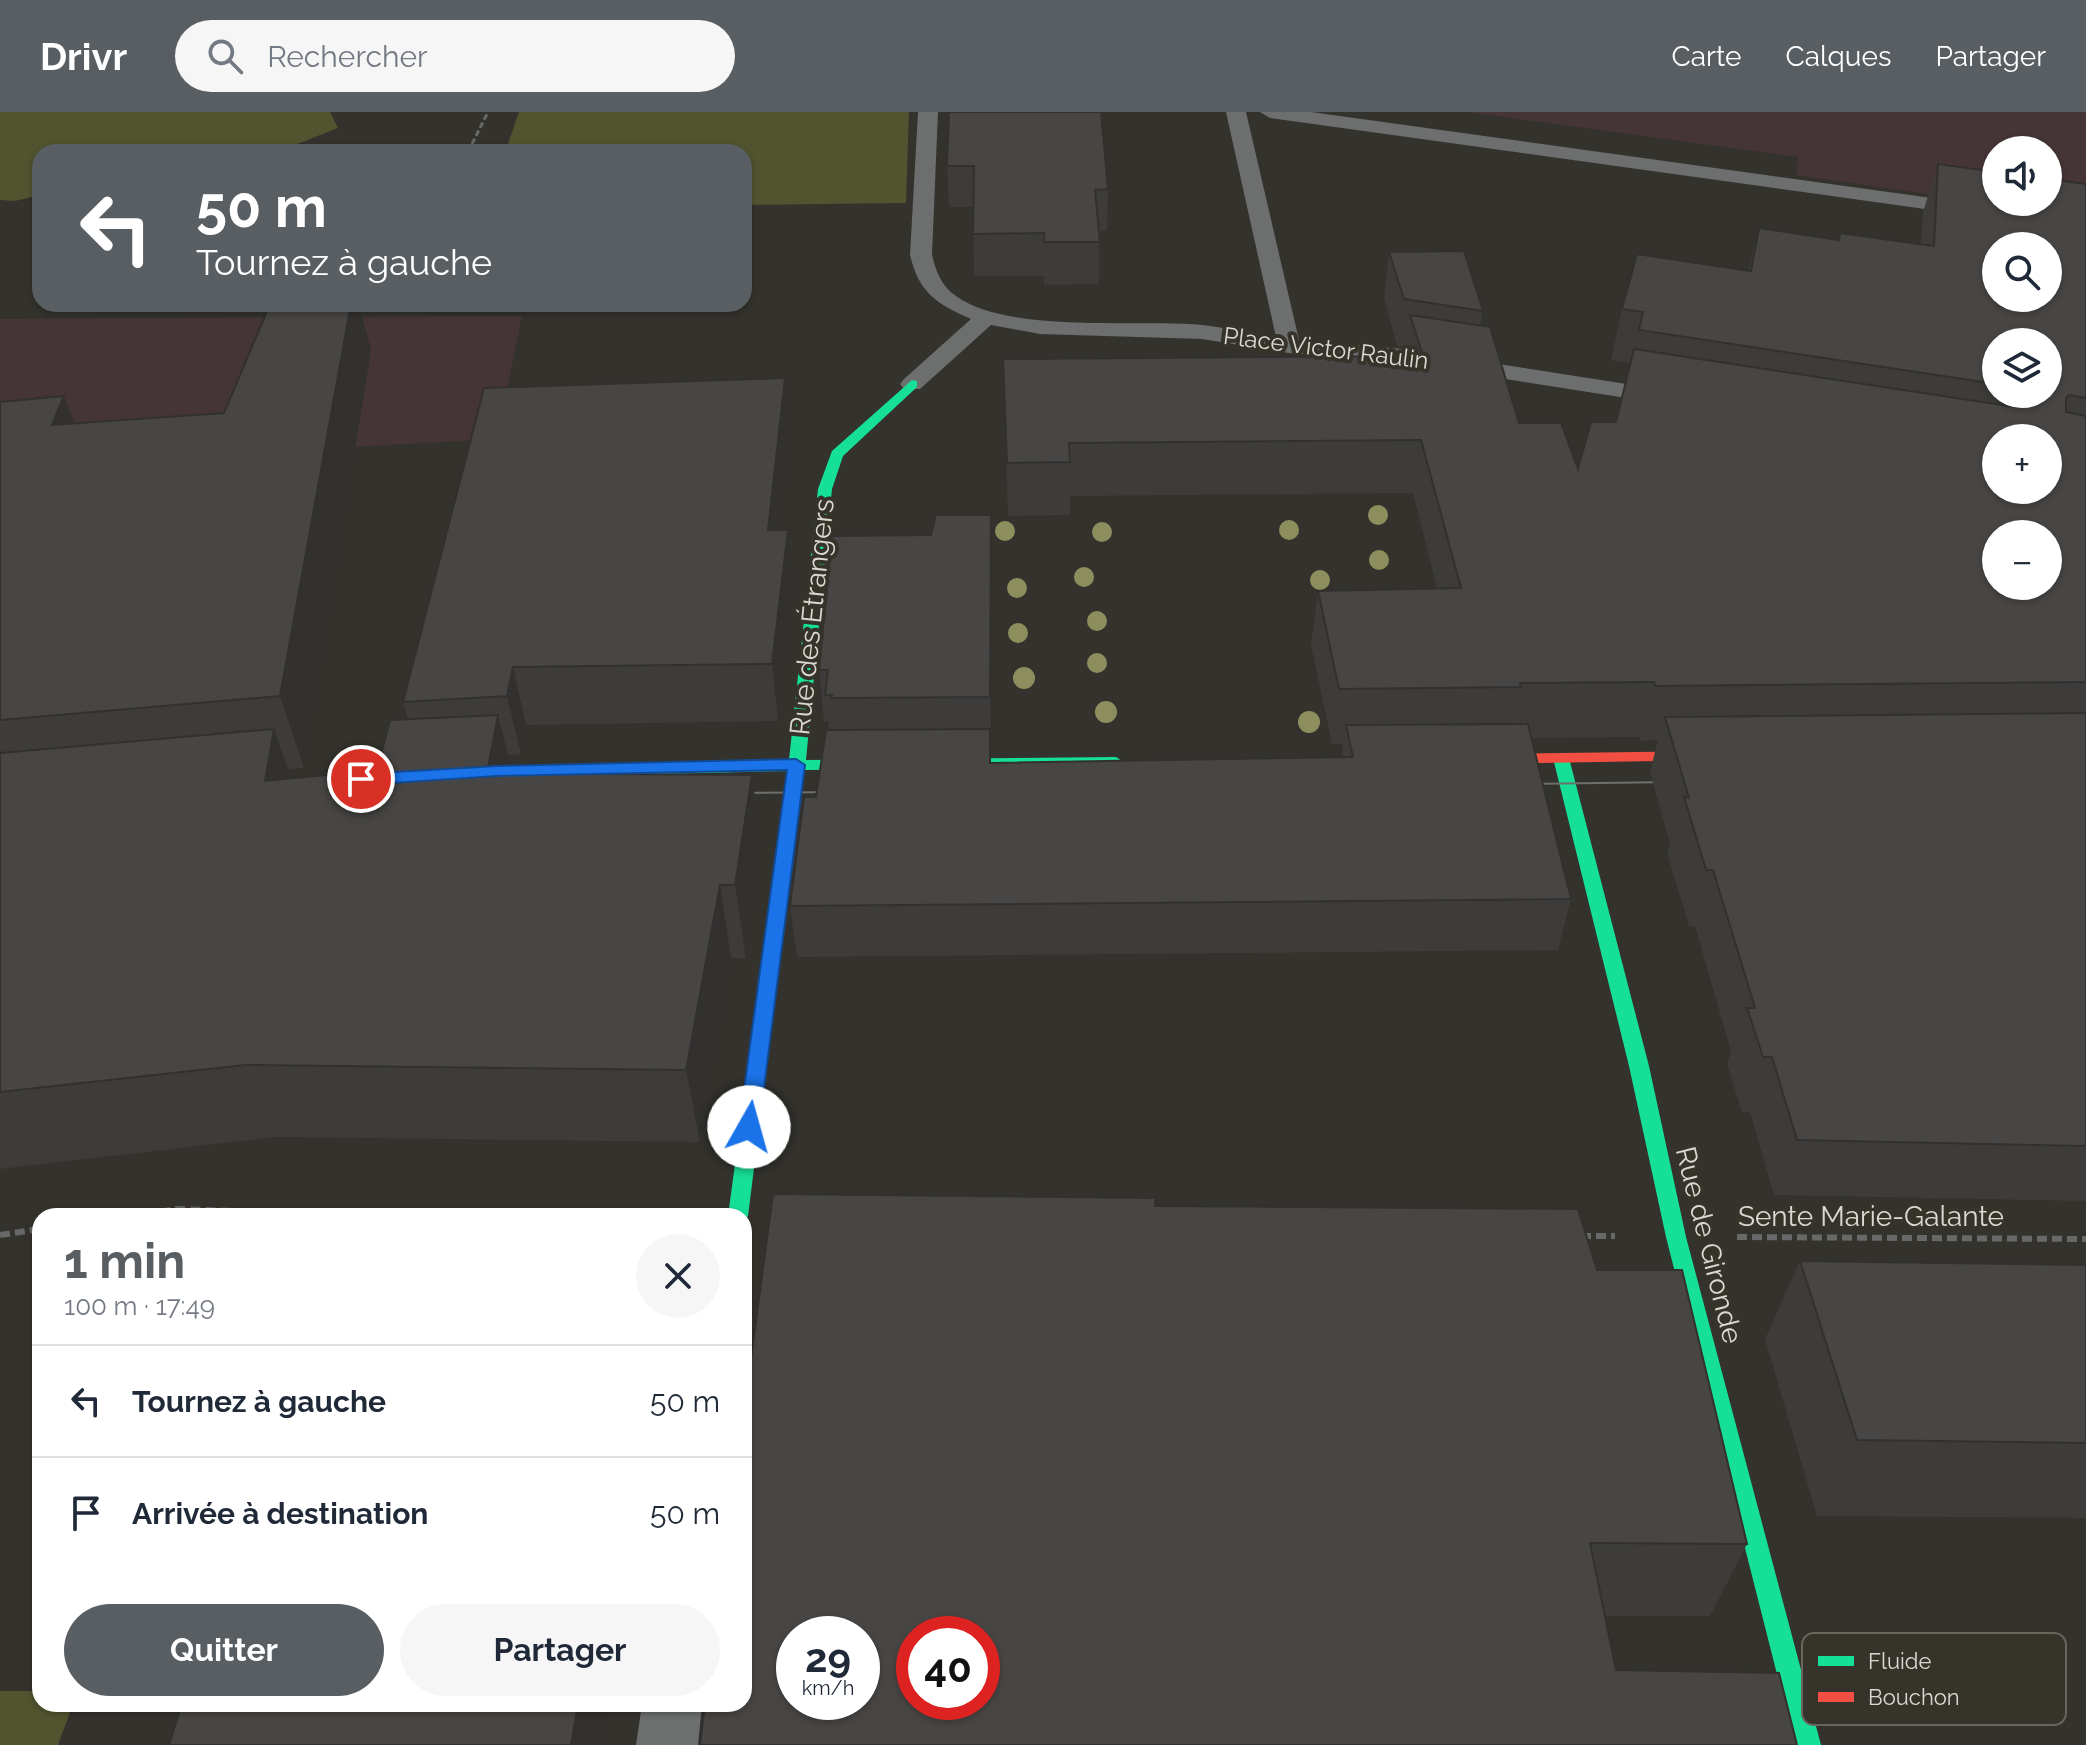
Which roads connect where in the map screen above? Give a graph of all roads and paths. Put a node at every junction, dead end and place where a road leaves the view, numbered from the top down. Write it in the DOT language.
graph roads {
  1 [pos="488,112"];
  2 [pos="928,112"];
  3 [pos="1236,112"];
  4 [pos="1270,112"];
  5 [pos="472,144"];
  6 [pos="1982,212"];
  7 [pos="986,317"];
  8 [pos="1289,346"];
  9 [pos="912,384"];
  10 [pos="1682,399"];
  11 [pos="1724,756"];
  12 [pos="1561,758"];
  13 [pos="1455,759"];
  14 [pos="1143,762"];
  15 [pos="796,765"];
  16 [pos="436,775"];
  17 [pos="739,1208"];
  18 [pos="32,1230"];
  19 [pos="0,1235"];
  20 [pos="1565,1236"];
  21 [pos="1676,1237"];
  22 [pos="2086,1239"];
  23 [pos="671,1712"];
  24 [pos="1802,1722"];
  25 [pos="1803,1725"];
  26 [pos="667,1745"];
  27 [pos="1808,1745"];
  1 -- 5 [label="path"];
  2 -- 7 [label="lane, Place Victor Raulin"];
  3 -- 8 [label="lane"];
  4 -- 6 [label="lane"];
  7 -- 8 [label="lane, Place Victor Raulin"];
  7 -- 9 [label="lane"];
  8 -- 10 [label="lane, Place Victor Raulin"];
  9 -- 15 [label="street, Rue des Étrangers"];
  11 -- 12 [label="street"];
  12 -- 13 [label="street"];
  12 -- 21 [label="street, Rue de Gironde"];
  14 -- 15 [label="street"];
  15 -- 16 [label="street"];
  15 -- 17 [label="street, Rue des Étrangers"];
  18 -- 19 [label="path"];
  20 -- 21 [label="path, Sente Marie-Galante"];
  21 -- 22 [label="path, Sente Marie-Galante"];
  21 -- 24 [label="street, Rue de Gironde"];
  23 -- 26 [label="street"];
  25 -- 27 [label="street, Rue de Gironde"];
}
